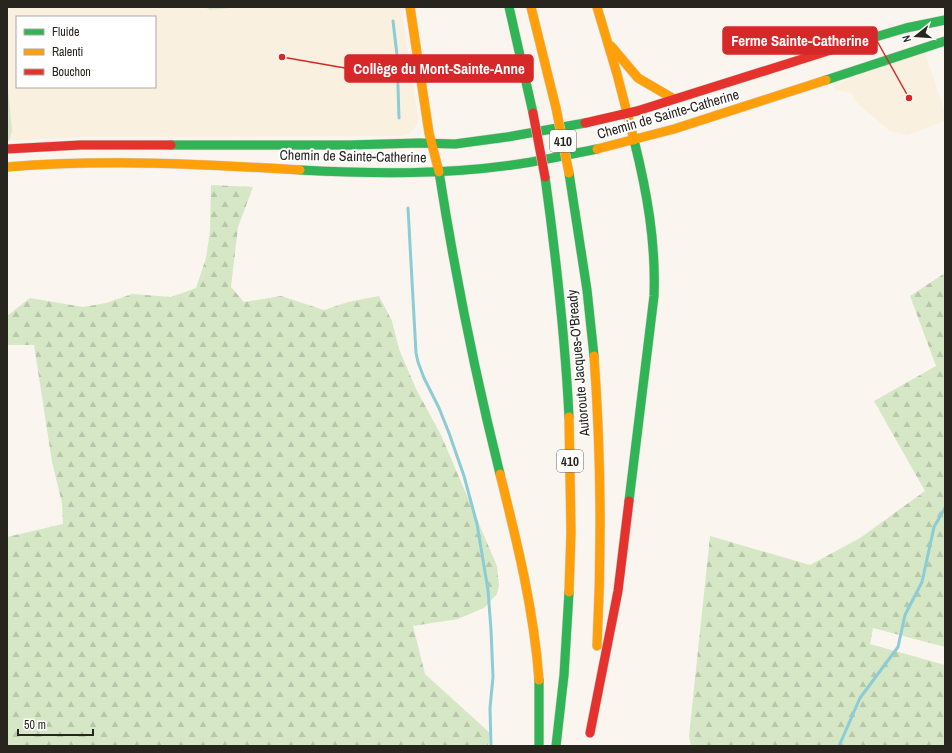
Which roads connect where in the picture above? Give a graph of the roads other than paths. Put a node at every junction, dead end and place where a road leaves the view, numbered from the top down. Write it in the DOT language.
graph roads {
  1 [pos="410,7"];
  2 [pos="509,7"];
  3 [pos="531,7"];
  4 [pos="597,7"];
  5 [pos="945,20"];
  6 [pos="608,41"];
  7 [pos="945,41"];
  8 [pos="674,99"];
  9 [pos="628,113"];
  10 [pos="634,140"];
  11 [pos="432,144"];
  12 [pos="7,150"];
  13 [pos="7,167"];
  14 [pos="439,172"];
  15 [pos="539,746"];
  16 [pos="556,746"];
  1 -- 11 [label="main road"];
  2 -- 16 [label="main road, Autoroute Jacques-O'Bready / 410, bridge"];
  3 -- 10 [label="main road, Autoroute Jacques-O'Bready / 410, bridge"];
  4 -- 6 [label="main road"];
  5 -- 8 [label="main road, Chemin de Sainte-Catherine"];
  6 -- 8 [label="main road"];
  6 -- 9 [label="main road"];
  7 -- 10 [label="main road, Chemin de Sainte-Catherine"];
  8 -- 9 [label="main road, Chemin de Sainte-Catherine"];
  9 -- 10 [label="main road"];
  9 -- 11 [label="main road, Chemin de Sainte-Catherine"];
  10 -- 14 [label="main road, Chemin de Sainte-Catherine"];
  11 -- 12 [label="main road, Chemin de Sainte-Catherine"];
  11 -- 14 [label="main road"];
  13 -- 14 [label="main road, Chemin de Sainte-Catherine"];
  14 -- 15 [label="main road"];
}
